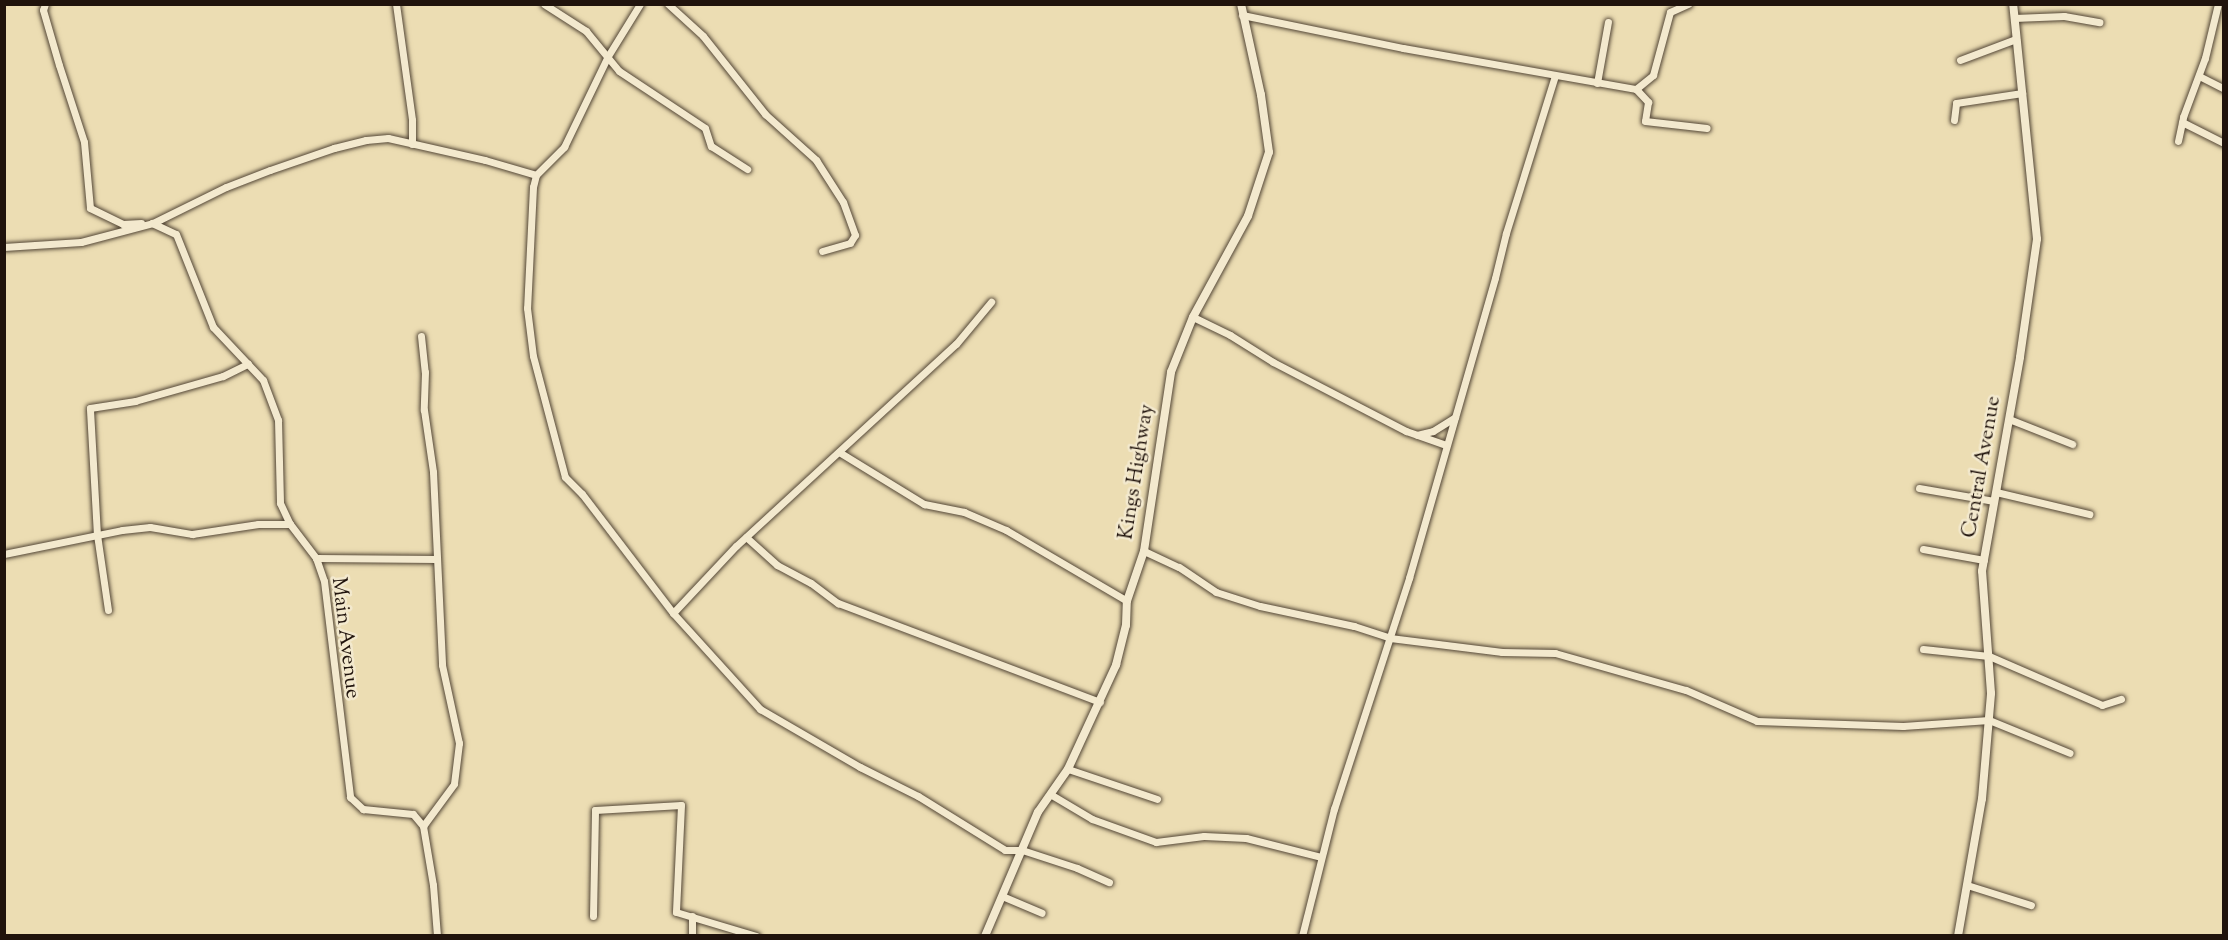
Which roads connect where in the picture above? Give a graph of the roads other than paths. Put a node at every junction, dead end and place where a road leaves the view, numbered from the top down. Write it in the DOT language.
graph roads {
  1 [pos="45,4"];
  2 [pos="396,4"];
  3 [pos="544,4"];
  4 [pos="640,4"];
  5 [pos="668,4"];
  6 [pos="1241,4"];
  7 [pos="1688,4"];
  8 [pos="2013,4"];
  9 [pos="2218,4"];
  10 [pos="1242,15"];
  11 [pos="2014,18"];
  12 [pos="1608,22"];
  13 [pos="2099,22"];
  14 [pos="2016,39"];
  15 [pos="608,56"];
  16 [pos="1960,60"];
  17 [pos="1555,76"];
  18 [pos="2199,76"];
  19 [pos="1597,83"];
  20 [pos="1636,89"];
  21 [pos="2223,90"];
  22 [pos="2022,93"];
  23 [pos="1954,120"];
  24 [pos="2182,122"];
  25 [pos="1707,128"];
  26 [pos="2178,141"];
  27 [pos="2223,143"];
  28 [pos="412,144"];
  29 [pos="747,170"];
  30 [pos="536,175"];
  31 [pos="153,223"];
  32 [pos="4,247"];
  33 [pos="822,251"];
  34 [pos="991,302"];
  35 [pos="1193,317"];
  36 [pos="421,336"];
  37 [pos="248,364"];
  38 [pos="1455,417"];
  39 [pos="2009,419"];
  40 [pos="1417,435"];
  41 [pos="2072,444"];
  42 [pos="1446,446"];
  43 [pos="839,452"];
  44 [pos="1919,488"];
  45 [pos="1996,492"];
  46 [pos="1994,501"];
  47 [pos="2089,514"];
  48 [pos="290,524"];
  49 [pos="97,535"];
  50 [pos="746,537"];
  51 [pos="1923,549"];
  52 [pos="1144,551"];
  53 [pos="4,554"];
  54 [pos="316,558"];
  55 [pos="437,559"];
  56 [pos="1984,560"];
  57 [pos="1127,601"];
  58 [pos="108,610"];
  59 [pos="673,613"];
  60 [pos="1390,638"];
  61 [pos="1923,649"];
  62 [pos="1989,656"];
  63 [pos="2121,699"];
  64 [pos="1100,702"];
  65 [pos="1989,720"];
  66 [pos="2070,753"];
  67 [pos="1068,769"];
  68 [pos="1050,794"];
  69 [pos="1157,799"];
  70 [pos="423,826"];
  71 [pos="1022,850"];
  72 [pos="1321,857"];
  73 [pos="1109,882"];
  74 [pos="1967,885"];
  75 [pos="1002,896"];
  76 [pos="2031,905"];
  77 [pos="1042,913"];
  78 [pos="593,916"];
  79 [pos="692,916"];
  80 [pos="986,935"];
  81 [pos="437,936"];
  82 [pos="692,936"];
  83 [pos="756,936"];
  84 [pos="1302,936"];
  85 [pos="1958,936"];
  1 -- 31 [label="street"];
  2 -- 28 [label="street"];
  3 -- 15 [label="street"];
  4 -- 15 [label="street"];
  5 -- 33 [label="street"];
  6 -- 10 [label="street, Kings Highway"];
  7 -- 20 [label="street"];
  8 -- 11 [label="street, Central Avenue"];
  9 -- 18 [label="street"];
  10 -- 17 [label="street"];
  10 -- 35 [label="street, Kings Highway"];
  11 -- 13 [label="street"];
  11 -- 14 [label="street, Central Avenue"];
  12 -- 19 [label="street"];
  14 -- 16 [label="street"];
  14 -- 22 [label="street, Central Avenue"];
  15 -- 29 [label="street"];
  15 -- 30 [label="street"];
  17 -- 19 [label="street"];
  17 -- 38 [label="street"];
  18 -- 21 [label="street"];
  18 -- 24 [label="street"];
  19 -- 20 [label="street"];
  20 -- 25 [label="street"];
  22 -- 23 [label="street"];
  22 -- 39 [label="street, Central Avenue"];
  24 -- 26 [label="street"];
  24 -- 27 [label="street"];
  28 -- 30 [label="street"];
  28 -- 31 [label="street"];
  30 -- 59 [label="street"];
  31 -- 32 [label="street"];
  31 -- 37 [label="street, Main Avenue"];
  34 -- 43 [label="street"];
  35 -- 40 [label="street"];
  35 -- 52 [label="street, Kings Highway"];
  36 -- 55 [label="street"];
  37 -- 48 [label="street, Main Avenue"];
  37 -- 49 [label="street"];
  38 -- 40 [label="street"];
  38 -- 42 [label="street"];
  39 -- 41 [label="street"];
  39 -- 45 [label="street, Central Avenue"];
  40 -- 42 [label="street"];
  42 -- 60 [label="street"];
  43 -- 50 [label="street"];
  43 -- 57 [label="street"];
  44 -- 46 [label="street"];
  45 -- 46 [label="street, Central Avenue"];
  45 -- 47 [label="street"];
  46 -- 56 [label="street, Central Avenue"];
  48 -- 49 [label="street"];
  48 -- 54 [label="street, Main Avenue"];
  49 -- 53 [label="street"];
  49 -- 58 [label="street"];
  50 -- 59 [label="street"];
  50 -- 64 [label="street"];
  51 -- 56 [label="street"];
  52 -- 57 [label="street, Kings Highway"];
  52 -- 60 [label="street"];
  54 -- 55 [label="street"];
  54 -- 70 [label="street, Main Avenue"];
  55 -- 70 [label="street"];
  56 -- 62 [label="street, Central Avenue"];
  57 -- 64 [label="street, Kings Highway"];
  59 -- 71 [label="street"];
  60 -- 65 [label="street"];
  60 -- 72 [label="street"];
  61 -- 62 [label="street"];
  62 -- 63 [label="street"];
  62 -- 65 [label="street, Central Avenue"];
  64 -- 67 [label="street, Kings Highway"];
  65 -- 66 [label="street"];
  65 -- 74 [label="street, Central Avenue"];
  67 -- 68 [label="street, Kings Highway"];
  67 -- 69 [label="street"];
  68 -- 71 [label="street, Kings Highway"];
  68 -- 72 [label="street"];
  70 -- 81 [label="street"];
  71 -- 73 [label="street"];
  71 -- 75 [label="street, Kings Highway"];
  72 -- 84 [label="street"];
  74 -- 76 [label="street"];
  74 -- 85 [label="street, Central Avenue"];
  75 -- 77 [label="street"];
  75 -- 80 [label="street, Kings Highway"];
  78 -- 79 [label="street"];
  79 -- 82 [label="street"];
  79 -- 83 [label="street"];
}
